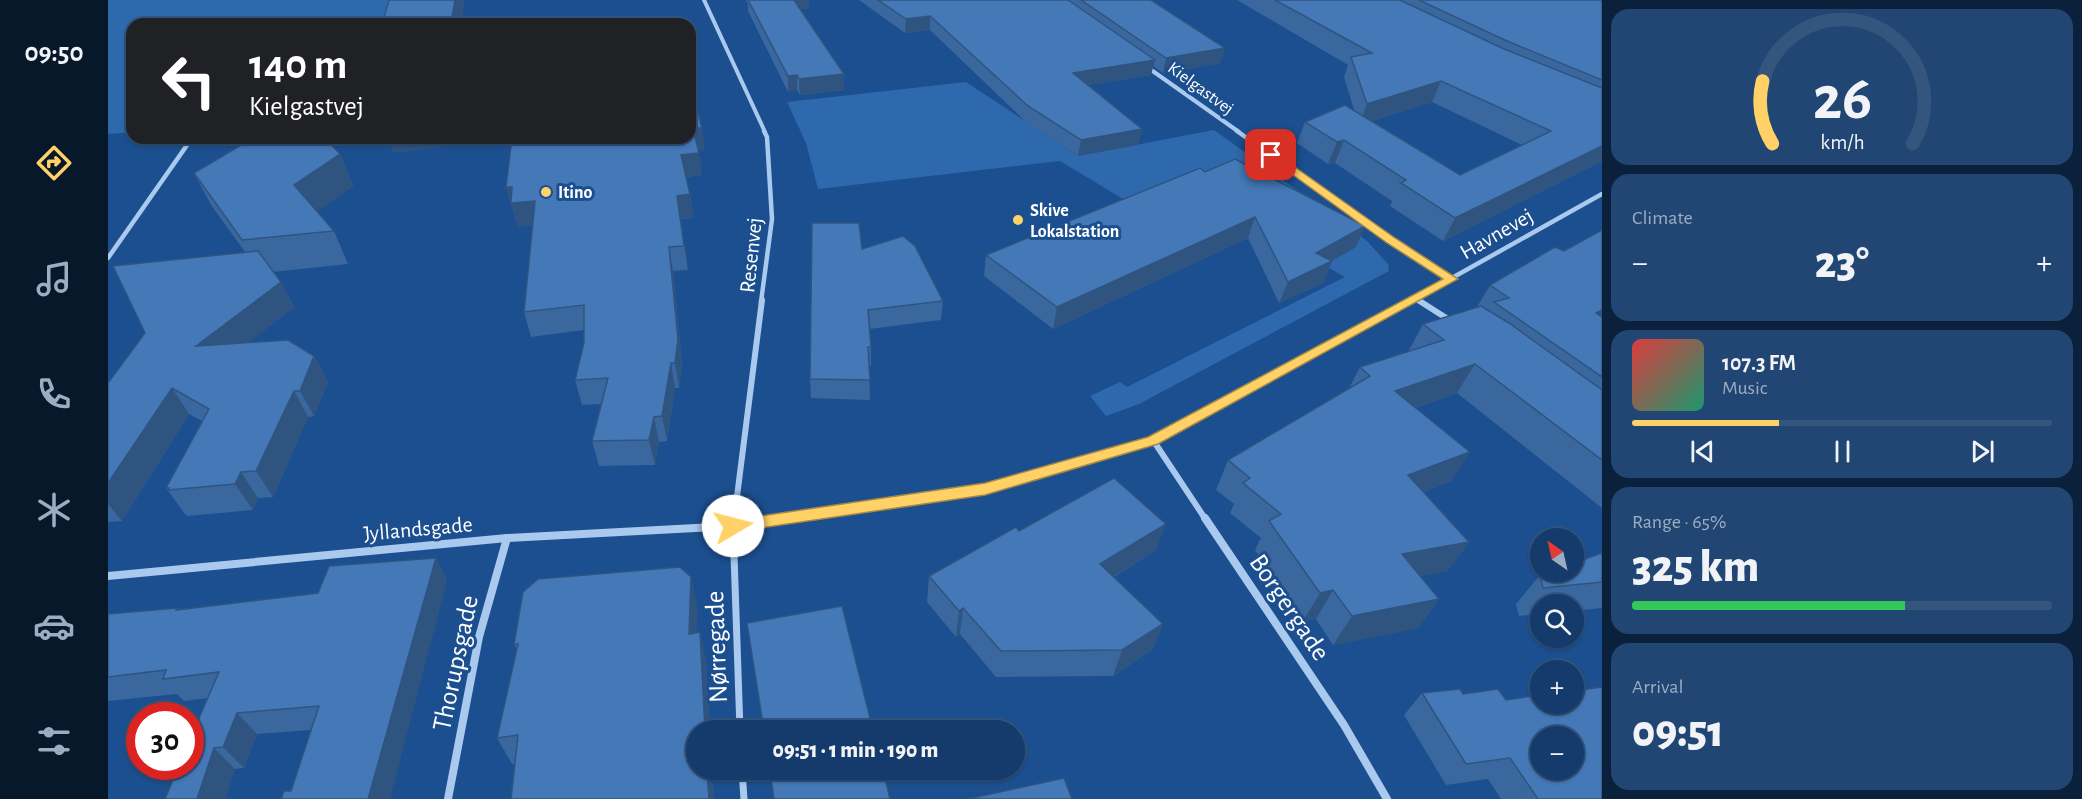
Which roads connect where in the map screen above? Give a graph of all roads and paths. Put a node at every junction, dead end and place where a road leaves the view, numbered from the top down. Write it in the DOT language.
graph roads {
  1 [pos="704,0"];
  2 [pos="1139,61"];
  3 [pos="188,144"];
  4 [pos="1602,194"];
  5 [pos="108,258"];
  6 [pos="1452,279"];
  7 [pos="1416,299"];
  8 [pos="1457,324"];
  9 [pos="1153,440"];
  10 [pos="733,526"];
  11 [pos="507,538"];
  12 [pos="108,576"];
  13 [pos="739,720"];
  14 [pos="743,780"];
  15 [pos="448,799"];
  16 [pos="744,799"];
  17 [pos="1388,799"];
  1 -- 10 [label="street, Resenvej"];
  2 -- 6 [label="street, Kielgastvej"];
  3 -- 5 [label="street"];
  4 -- 6 [label="street, Havnevej"];
  6 -- 7 [label="street, Havnevej"];
  7 -- 8 [label="street"];
  7 -- 9 [label="street, Havnevej"];
  9 -- 10 [label="street, Havnevej"];
  9 -- 17 [label="street, Borgergade"];
  10 -- 11 [label="street, Jyllandsgade"];
  10 -- 13 [label="street, Nørregade"];
  11 -- 12 [label="street, Jyllandsgade"];
  11 -- 15 [label="street, Thorupsgade"];
  14 -- 16 [label="street"];
}
